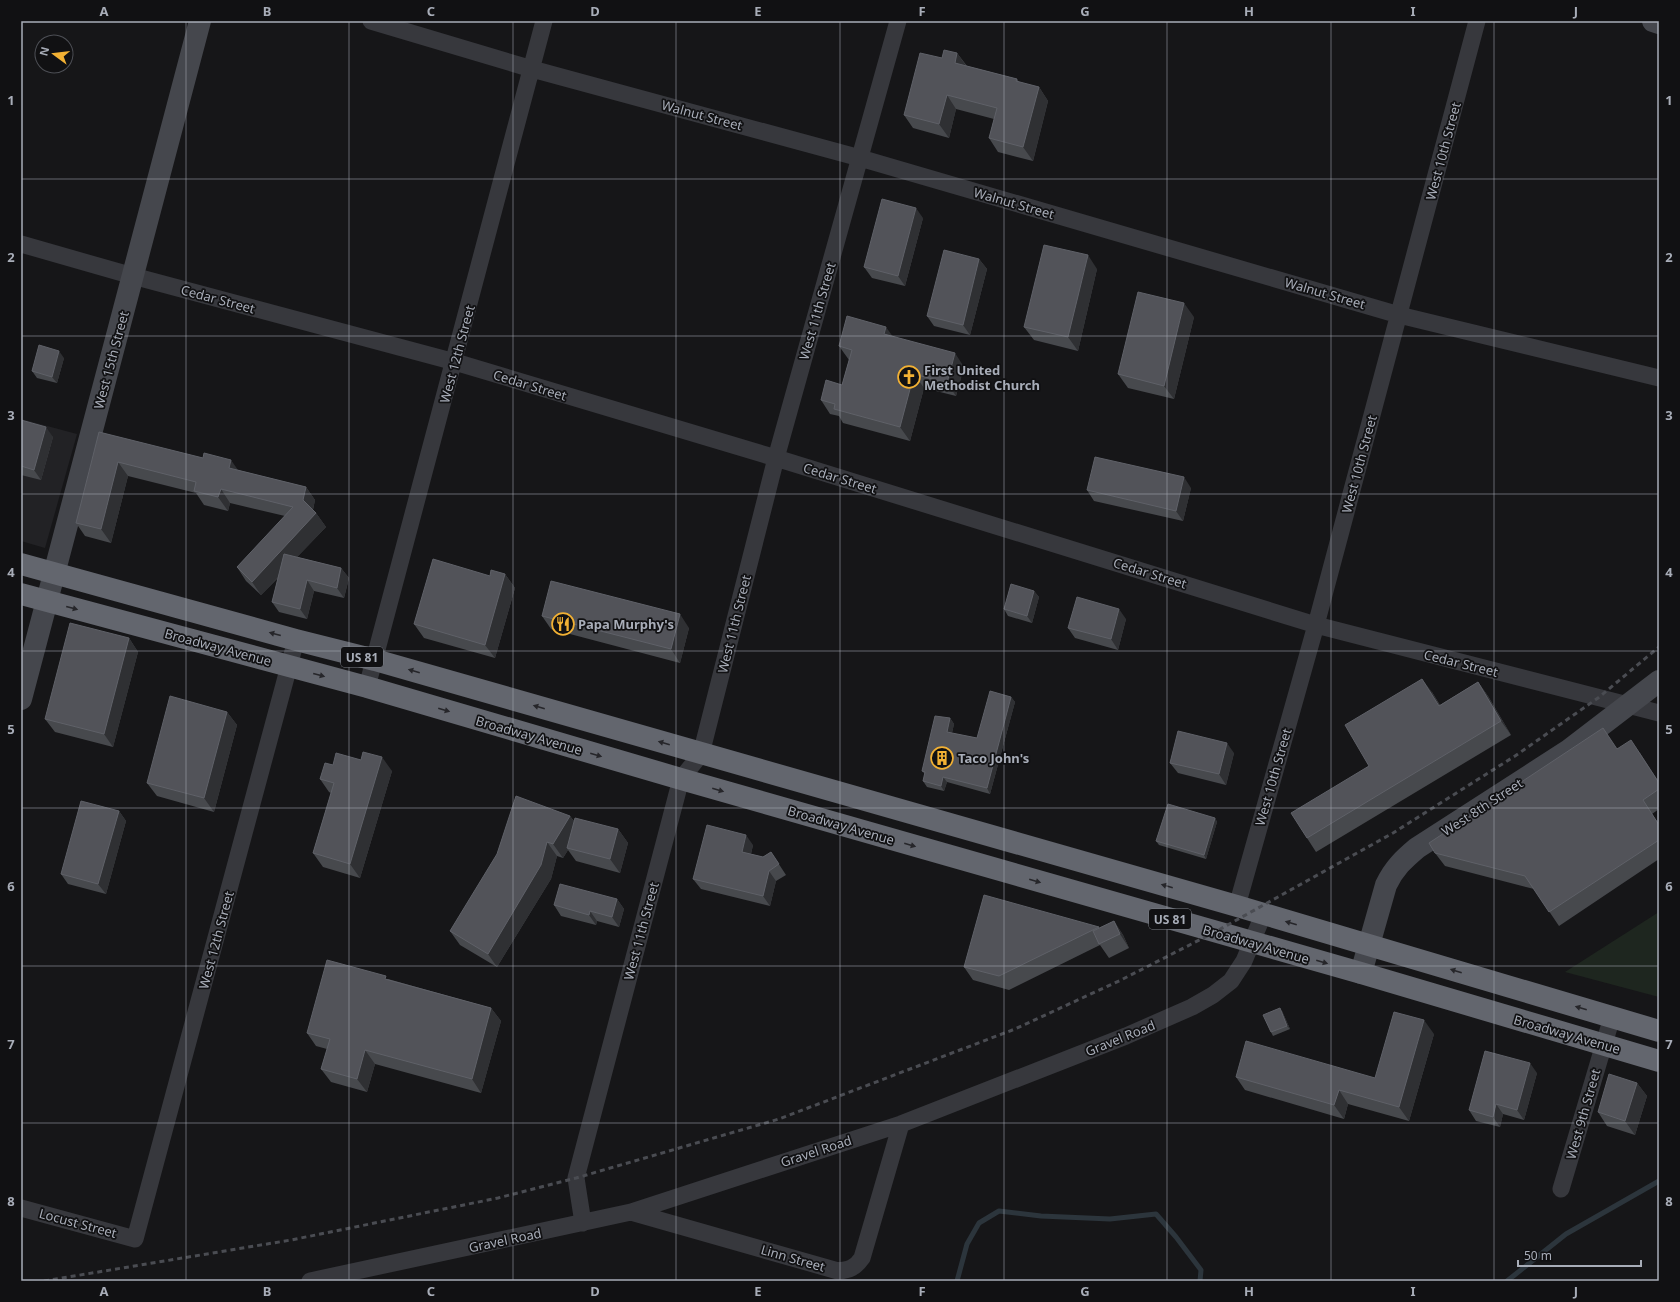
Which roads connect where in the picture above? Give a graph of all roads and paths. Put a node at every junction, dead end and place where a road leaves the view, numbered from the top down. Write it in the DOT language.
graph roads {
  1 [pos="200,21"];
  2 [pos="371,21"];
  3 [pos="544,21"];
  4 [pos="898,21"];
  5 [pos="1477,21"];
  6 [pos="1653,21"];
  7 [pos="1659,23"];
  8 [pos="532,69"];
  9 [pos="860,158"];
  10 [pos="21,244"];
  11 [pos="133,276"];
  12 [pos="1399,314"];
  13 [pos="455,362"];
  14 [pos="1659,378"];
  15 [pos="776,458"];
  16 [pos="21,564"];
  17 [pos="54,574"];
  18 [pos="21,594"];
  19 [pos="47,601"];
  20 [pos="1316,625"];
  21 [pos="296,640"];
  22 [pos="375,660"];
  23 [pos="289,666"];
  24 [pos="1659,681"];
  25 [pos="367,688"];
  26 [pos="21,699"];
  27 [pos="1629,706"];
  28 [pos="1659,713"];
  29 [pos="701,754"];
  30 [pos="680,780"];
  31 [pos="1237,906"];
  32 [pos="1263,915"];
  33 [pos="1251,942"];
  34 [pos="1369,945"];
  35 [pos="1361,973"];
  36 [pos="1612,1016"];
  37 [pos="1659,1031"];
  38 [pos="1603,1045"];
  39 [pos="1659,1061"];
  40 [pos="901,1124"];
  41 [pos="1561,1189"];
  42 [pos="21,1208"];
  43 [pos="632,1212"];
  44 [pos="583,1223"];
  45 [pos="135,1239"];
  46 [pos="310,1281"];
  1 -- 11 [label="street, West 15th Street"];
  2 -- 8 [label="street, Walnut Street"];
  3 -- 8 [label="street, West 12th Street"];
  4 -- 9 [label="street, West 11th Street"];
  5 -- 12 [label="street, West 10th Street"];
  6 -- 7 [label="street"];
  8 -- 9 [label="street, Walnut Street"];
  8 -- 13 [label="street, West 12th Street"];
  9 -- 12 [label="street, Walnut Street"];
  9 -- 15 [label="street, West 11th Street"];
  10 -- 11 [label="street, Cedar Street"];
  11 -- 13 [label="street, Cedar Street"];
  11 -- 17 [label="street, West 15th Street"];
  12 -- 14 [label="street, Walnut Street"];
  12 -- 20 [label="street, West 10th Street"];
  13 -- 15 [label="street, Cedar Street"];
  13 -- 22 [label="street, West 12th Street"];
  15 -- 20 [label="street, Cedar Street"];
  15 -- 29 [label="street, West 11th Street"];
  16 -- 17 [label="highway, Broadway Avenue / US 81"];
  17 -- 19 [label="street, West 15th Street"];
  21 -- 17 [label="highway, Broadway Avenue / US 81, one-way"];
  18 -- 19 [label="highway, Broadway Avenue / US 81"];
  19 -- 23 [label="highway, Broadway Avenue / US 81, one-way"];
  19 -- 26 [label="street, West 15th Street"];
  20 -- 27 [label="street, Cedar Street"];
  20 -- 31 [label="street, West 10th Street"];
  21 -- 22 [label="highway, Broadway Avenue / US 81"];
  21 -- 23 [label="street, West 12th Street"];
  22 -- 25 [label="street, West 12th Street"];
  29 -- 22 [label="highway, Broadway Avenue / US 81, one-way"];
  23 -- 25 [label="highway, Broadway Avenue / US 81, one-way"];
  23 -- 45 [label="street, West 12th Street"];
  24 -- 27 [label="street, West 8th Street"];
  25 -- 30 [label="highway, Broadway Avenue / US 81, one-way"];
  27 -- 28 [label="street, Cedar Street"];
  27 -- 34 [label="street, West 8th Street"];
  29 -- 30 [label="street, West 11th Street"];
  31 -- 29 [label="highway, Broadway Avenue / US 81, one-way"];
  30 -- 33 [label="highway, Broadway Avenue / US 81, one-way"];
  30 -- 44 [label="street, West 11th Street"];
  31 -- 32 [label="highway, Broadway Avenue / US 81"];
  32 -- 33 [label="street, Gravel Road"];
  34 -- 32 [label="highway, Broadway Avenue / US 81, one-way"];
  33 -- 35 [label="highway, Broadway Avenue / US 81, one-way"];
  33 -- 40 [label="street, Gravel Road"];
  34 -- 35 [label="street, West 8th Street"];
  36 -- 34 [label="highway, Broadway Avenue / US 81, one-way"];
  35 -- 38 [label="highway, Broadway Avenue / US 81"];
  36 -- 37 [label="highway, Broadway Avenue / US 81"];
  36 -- 38 [label="street, West 9th Street"];
  38 -- 39 [label="highway, Broadway Avenue / US 81"];
  38 -- 41 [label="street, West 9th Street"];
  40 -- 43 [label="street, Gravel Road"];
  40 -- 43 [label="street, Linn Street"];
  42 -- 45 [label="street, Locust Street"];
  43 -- 44 [label="street, Gravel Road"];
  44 -- 46 [label="street, Gravel Road"];
}
